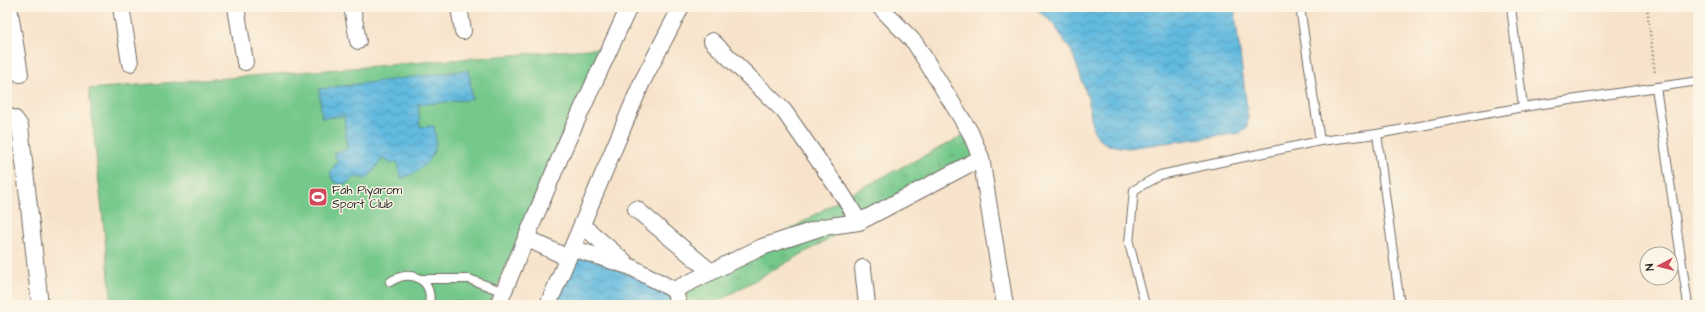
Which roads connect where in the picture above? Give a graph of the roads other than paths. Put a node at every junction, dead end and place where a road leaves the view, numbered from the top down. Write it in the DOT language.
graph roads {
  1 [pos="9,7"];
  2 [pos="121,7"];
  3 [pos="236,7"];
  4 [pos="352,7"];
  5 [pos="459,7"];
  6 [pos="629,7"];
  7 [pos="681,7"];
  8 [pos="880,7"];
  9 [pos="1300,7"];
  10 [pos="1511,7"];
  11 [pos="463,31"];
  12 [pos="358,41"];
  13 [pos="712,41"];
  14 [pos="245,62"];
  15 [pos="130,63"];
  16 [pos="20,74"];
  17 [pos="1698,81"];
  18 [pos="1656,87"];
  19 [pos="1523,107"];
  20 [pos="7,116"];
  21 [pos="1377,134"];
  22 [pos="1320,141"];
  23 [pos="981,158"];
  24 [pos="636,209"];
  25 [pos="858,222"];
  26 [pos="582,225"];
  27 [pos="526,238"];
  28 [pos="570,253"];
  29 [pos="631,267"];
  30 [pos="862,268"];
  31 [pos="710,272"];
  32 [pos="420,279"];
  33 [pos="390,282"];
  34 [pos="674,290"];
  35 [pos="501,298"];
  36 [pos="40,305"];
  37 [pos="429,305"];
  38 [pos="456,305"];
  39 [pos="476,305"];
  40 [pos="548,305"];
  41 [pos="679,305"];
  42 [pos="867,305"];
  43 [pos="1004,305"];
  44 [pos="1145,305"];
  45 [pos="1400,305"];
  46 [pos="1688,305"];
  1 -- 16 [label="street"];
  2 -- 15 [label="street"];
  3 -- 14 [label="street"];
  4 -- 12 [label="street"];
  5 -- 11 [label="street"];
  6 -- 27 [label="street"];
  7 -- 26 [label="street"];
  8 -- 23 [label="street"];
  9 -- 22 [label="lane"];
  10 -- 19 [label="lane"];
  13 -- 25 [label="street"];
  17 -- 18 [label="lane"];
  18 -- 19 [label="lane"];
  18 -- 46 [label="lane"];
  19 -- 21 [label="lane"];
  20 -- 36 [label="street"];
  21 -- 22 [label="lane"];
  21 -- 45 [label="lane"];
  22 -- 44 [label="lane"];
  23 -- 25 [label="street"];
  23 -- 43 [label="street"];
  24 -- 31 [label="street"];
  25 -- 31 [label="street"];
  26 -- 28 [label="street"];
  26 -- 29 [label="street"];
  27 -- 28 [label="street"];
  27 -- 35 [label="street"];
  28 -- 29 [label="street"];
  28 -- 40 [label="street"];
  29 -- 34 [label="street"];
  30 -- 42 [label="street"];
  31 -- 34 [label="street"];
  32 -- 33 [label="lane"];
  32 -- 35 [label="lane"];
  32 -- 37 [label="lane"];
  34 -- 41 [label="street"];
  38 -- 39 [label="lane"];
}
